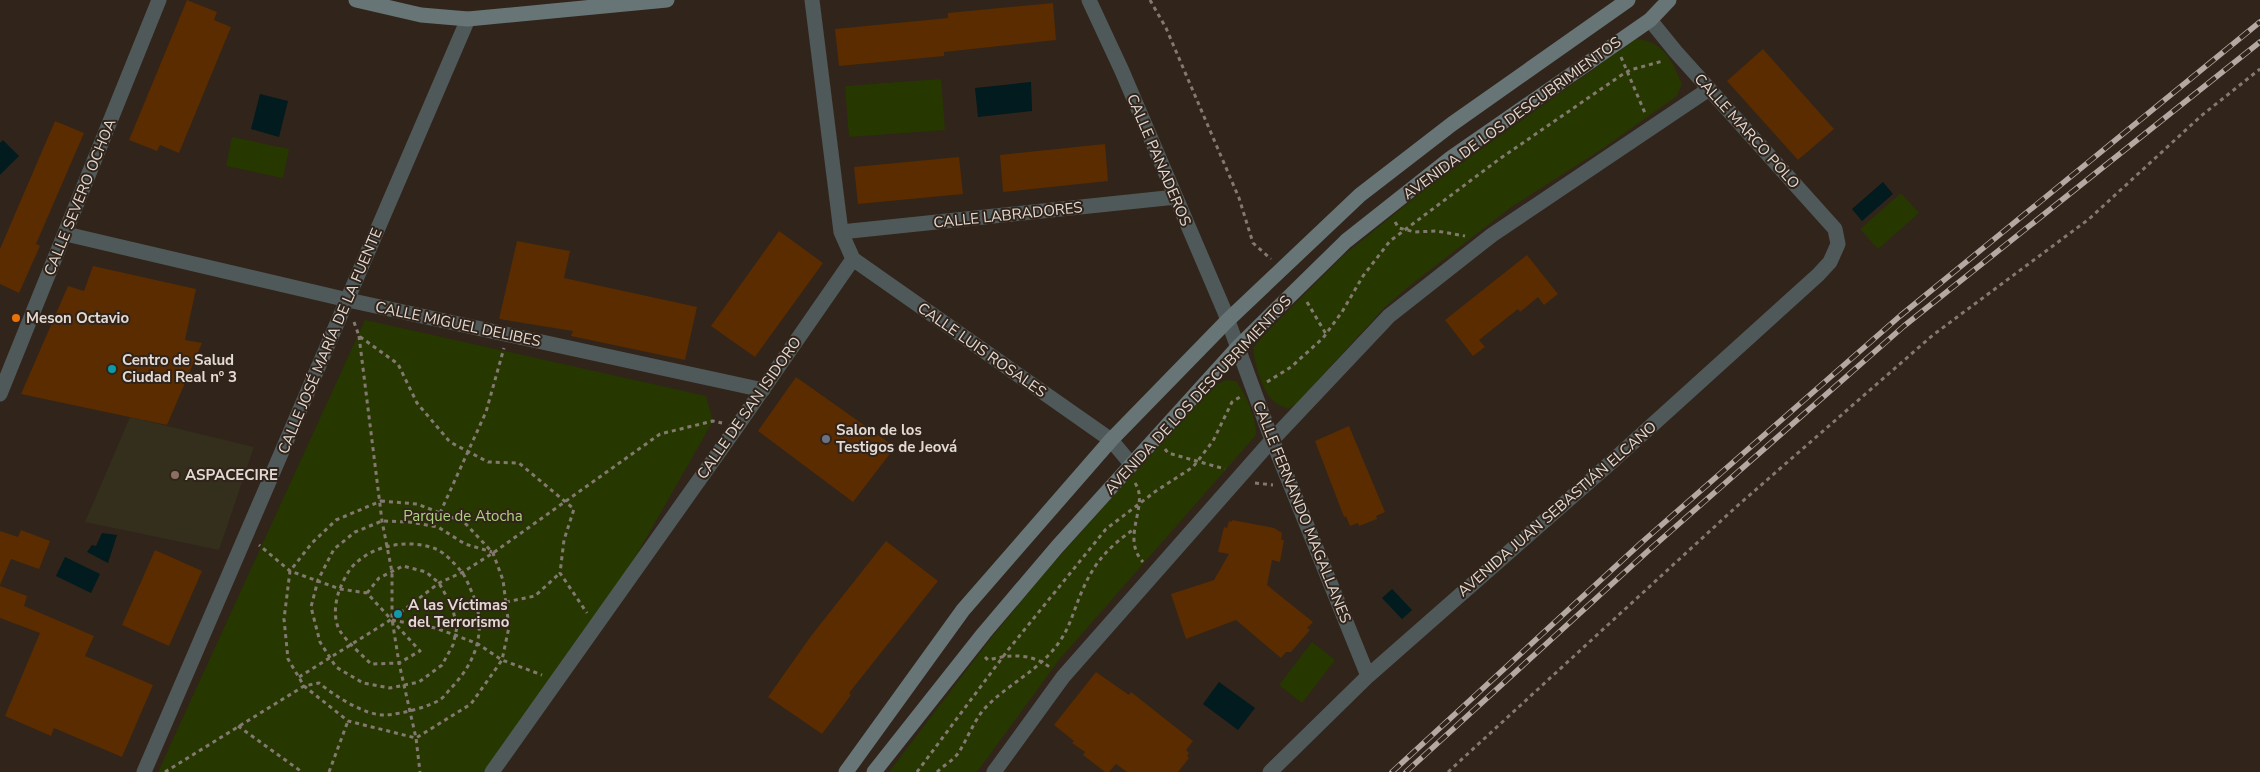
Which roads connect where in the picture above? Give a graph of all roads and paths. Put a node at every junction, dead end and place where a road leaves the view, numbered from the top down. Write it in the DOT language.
graph roads {
  1 [pos="159,0"];
  2 [pos="356,0"];
  3 [pos="667,0"];
  4 [pos="812,0"];
  5 [pos="1089,0"];
  6 [pos="1150,0"];
  7 [pos="1628,0"];
  8 [pos="1668,0"];
  9 [pos="602,3"];
  10 [pos="468,19"];
  11 [pos="1650,20"];
  12 [pos="1615,43"];
  13 [pos="1676,52"];
  14 [pos="2260,69"];
  15 [pos="1628,72"];
  16 [pos="1709,89"];
  17 [pos="1652,128"];
  18 [pos="1176,197"];
  19 [pos="1386,210"];
  20 [pos="1405,229"];
  21 [pos="841,232"];
  22 [pos="66,234"];
  23 [pos="1838,244"];
  24 [pos="1474,249"];
  25 [pos="853,259"];
  26 [pos="1281,268"];
  27 [pos="1299,288"];
  28 [pos="348,300"];
  29 [pos="1228,320"];
  30 [pos="1326,334"];
  31 [pos="358,336"];
  32 [pos="495,345"];
  33 [pos="1238,347"];
  34 [pos="763,390"];
  35 [pos="1254,391"];
  36 [pos="0,394"];
  37 [pos="736,428"];
  38 [pos="1111,440"];
  39 [pos="1272,440"];
  40 [pos="468,451"];
  41 [pos="1128,468"];
  42 [pos="381,501"];
  43 [pos="565,501"];
  44 [pos="1138,505"];
  45 [pos="440,513"];
  46 [pos="382,521"];
  47 [pos="1134,529"];
  48 [pos="247,534"];
  49 [pos="387,547"];
  50 [pos="493,553"];
  51 [pos="290,571"];
  52 [pos="392,572"];
  53 [pos="463,572"];
  54 [pos="560,573"];
  55 [pos="1154,574"];
  56 [pos="318,580"];
  57 [pos="439,582"];
  58 [pos="340,589"];
  59 [pos="367,593"];
  60 [pos="506,602"];
  61 [pos="392,619"];
  62 [pos="596,626"];
  63 [pos="455,635"];
  64 [pos="351,644"];
  65 [pos="478,644"];
  66 [pos="973,648"];
  67 [pos="1003,656"];
  68 [pos="330,658"];
  69 [pos="502,660"];
  70 [pos="1043,662"];
  71 [pos="399,663"];
  72 [pos="1368,676"];
  73 [pos="299,677"];
  74 [pos="1063,677"];
  75 [pos="557,680"];
  76 [pos="405,685"];
  77 [pos="304,686"];
  78 [pos="410,711"];
  79 [pos="348,721"];
  80 [pos="238,726"];
  81 [pos="416,738"];
  82 [pos="167,771"];
  83 [pos="144,772"];
  84 [pos="302,772"];
  85 [pos="329,772"];
  86 [pos="420,772"];
  87 [pos="492,772"];
  88 [pos="846,772"];
  89 [pos="874,772"];
  90 [pos="917,772"];
  91 [pos="937,772"];
  92 [pos="994,772"];
  93 [pos="1270,772"];
  94 [pos="1448,772"];
  1 -- 22 [label="street, CALLE SEVERO OCHOA"];
  2 -- 10 [label="street"];
  3 -- 9 [label="street"];
  4 -- 21 [label="street"];
  5 -- 18 [label="street, CALLE PANADEROS"];
  6 -- 26 [label="path"];
  7 -- 26 [label="street, AVENIDA DE LOS DESCUBRIMIENTOS"];
  8 -- 11 [label="street, AVENIDA DE LOS DESCUBRIMIENTOS"];
  9 -- 10 [label="street"];
  10 -- 28 [label="street, CALLE JOSÉ MARÍA DE LA FUENTE"];
  11 -- 12 [label="street, AVENIDA DE LOS DESCUBRIMIENTOS"];
  11 -- 13 [label="street, CALLE MARCO POLO"];
  12 -- 15 [label="path"];
  12 -- 19 [label="street, AVENIDA DE LOS DESCUBRIMIENTOS"];
  13 -- 15 [label="path"];
  13 -- 16 [label="street, CALLE MARCO POLO"];
  14 -- 94 [label="path"];
  15 -- 17 [label="path"];
  15 -- 20 [label="path"];
  16 -- 17 [label="street"];
  16 -- 23 [label="street, CALLE MARCO POLO"];
  17 -- 24 [label="street"];
  18 -- 21 [label="street, CALLE LABRADORES"];
  18 -- 29 [label="street, CALLE PANADEROS"];
  19 -- 20 [label="path"];
  19 -- 27 [label="street, AVENIDA DE LOS DESCUBRIMIENTOS"];
  20 -- 24 [label="path"];
  20 -- 30 [label="path"];
  21 -- 25 [label="street"];
  22 -- 28 [label="street, CALLE MIGUEL DELIBES"];
  22 -- 36 [label="street, CALLE SEVERO OCHOA"];
  23 -- 72 [label="street, AVENIDA JUAN SEBASTIÁN ELCANO"];
  24 -- 39 [label="street"];
  25 -- 34 [label="street, CALLE DE SAN ISIDORO"];
  25 -- 38 [label="street, CALLE LUIS ROSALES"];
  26 -- 29 [label="street, AVENIDA DE LOS DESCUBRIMIENTOS"];
  27 -- 30 [label="path"];
  27 -- 33 [label="street, AVENIDA DE LOS DESCUBRIMIENTOS"];
  28 -- 31 [label="path"];
  28 -- 34 [label="street, CALLE MIGUEL DELIBES"];
  28 -- 48 [label="street, CALLE JOSÉ MARÍA DE LA FUENTE"];
  29 -- 33 [label="street, CALLE PANADEROS"];
  29 -- 38 [label="street, AVENIDA DE LOS DESCUBRIMIENTOS"];
  30 -- 35 [label="path"];
  31 -- 40 [label="path"];
  31 -- 42 [label="path"];
  32 -- 40 [label="path"];
  33 -- 35 [label="street, CALLE FERNANDO MAGALLANES"];
  33 -- 41 [label="street, AVENIDA DE LOS DESCUBRIMIENTOS"];
  34 -- 37 [label="street, CALLE DE SAN ISIDORO"];
  35 -- 39 [label="street, CALLE FERNANDO MAGALLANES"];
  35 -- 44 [label="path"];
  37 -- 43 [label="path"];
  37 -- 62 [label="street, CALLE DE SAN ISIDORO"];
  38 -- 41 [label="street, CALLE LUIS ROSALES"];
  38 -- 88 [label="street, AVENIDA DE LOS DESCUBRIMIENTOS"];
  39 -- 55 [label="street"];
  39 -- 72 [label="street, CALLE FERNANDO MAGALLANES"];
  40 -- 43 [label="path"];
  40 -- 45 [label="path"];
  41 -- 44 [label="path"];
  41 -- 66 [label="street, AVENIDA DE LOS DESCUBRIMIENTOS"];
  42 -- 45 [label="path"];
  42 -- 46 [label="path"];
  42 -- 51 [label="path"];
  43 -- 50 [label="path"];
  43 -- 54 [label="path"];
  44 -- 47 [label="path"];
  44 -- 67 [label="path"];
  45 -- 50 [label="path"];
  46 -- 49 [label="path"];
  46 -- 50 [label="path"];
  46 -- 56 [label="path"];
  47 -- 55 [label="path"];
  47 -- 70 [label="path"];
  48 -- 51 [label="path"];
  48 -- 83 [label="street, CALLE JOSÉ MARÍA DE LA FUENTE"];
  49 -- 52 [label="path"];
  49 -- 53 [label="path"];
  49 -- 58 [label="path"];
  50 -- 53 [label="path"];
  50 -- 60 [label="path"];
  51 -- 56 [label="path"];
  51 -- 73 [label="path"];
  52 -- 57 [label="path"];
  52 -- 59 [label="path"];
  52 -- 61 [label="path"];
  53 -- 57 [label="path"];
  53 -- 65 [label="path"];
  54 -- 60 [label="path"];
  54 -- 62 [label="path"];
  55 -- 74 [label="street"];
  56 -- 58 [label="path"];
  56 -- 68 [label="path"];
  57 -- 61 [label="path"];
  57 -- 63 [label="path"];
  58 -- 59 [label="path"];
  58 -- 64 [label="path"];
  59 -- 61 [label="path"];
  60 -- 69 [label="path"];
  61 -- 63 [label="path"];
  61 -- 64 [label="path"];
  61 -- 71 [label="path"];
  61 -- 71 [label="path"];
  62 -- 75 [label="street, CALLE DE SAN ISIDORO"];
  63 -- 65 [label="path"];
  63 -- 76 [label="path"];
  64 -- 68 [label="path"];
  64 -- 71 [label="path"];
  65 -- 69 [label="path"];
  65 -- 78 [label="path"];
  66 -- 67 [label="path"];
  66 -- 89 [label="street, AVENIDA DE LOS DESCUBRIMIENTOS"];
  67 -- 70 [label="path"];
  67 -- 90 [label="path"];
  68 -- 73 [label="path"];
  68 -- 76 [label="path"];
  69 -- 75 [label="path"];
  69 -- 81 [label="path"];
  70 -- 74 [label="path"];
  70 -- 91 [label="path"];
  71 -- 76 [label="path"];
  72 -- 93 [label="street, AVENIDA JUAN SEBASTIÁN ELCANO"];
  73 -- 77 [label="path"];
  74 -- 92 [label="street"];
  75 -- 87 [label="street, CALLE DE SAN ISIDORO"];
  76 -- 78 [label="path"];
  77 -- 78 [label="path"];
  77 -- 79 [label="path"];
  77 -- 80 [label="path"];
  78 -- 81 [label="path"];
  79 -- 81 [label="path"];
  79 -- 85 [label="path"];
  80 -- 82 [label="path"];
  80 -- 84 [label="path"];
  81 -- 86 [label="path"];
}
